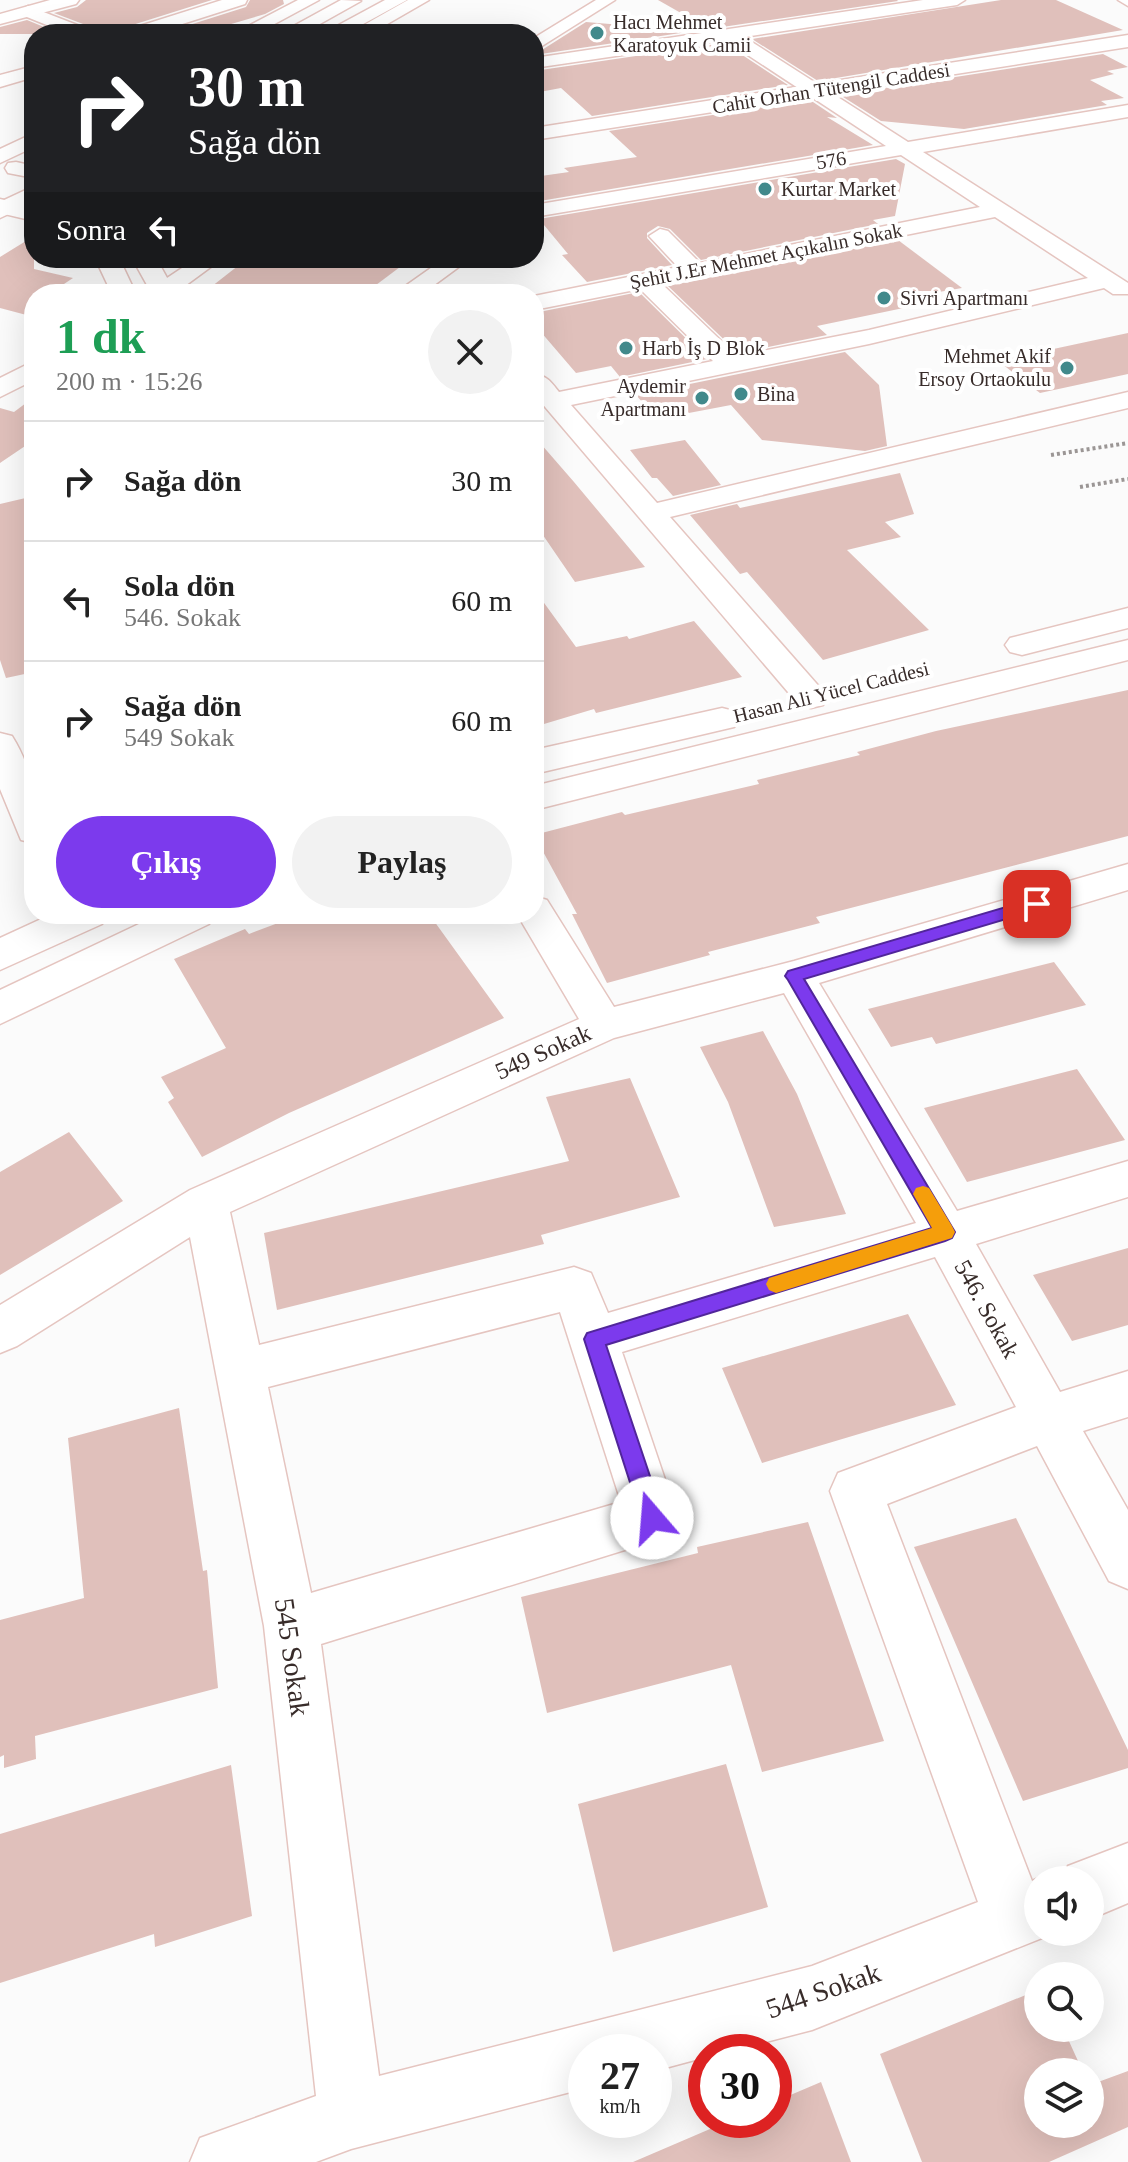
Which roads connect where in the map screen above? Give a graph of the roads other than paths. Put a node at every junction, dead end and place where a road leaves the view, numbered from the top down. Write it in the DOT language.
graph roads {
  1 [pos="70,0"];
  2 [pos="239,0"];
  3 [pos="311,0"];
  4 [pos="354,0"];
  5 [pos="398,0"];
  6 [pos="421,0"];
  7 [pos="607,0"];
  8 [pos="957,0"];
  9 [pos="28,11"];
  10 [pos="0,19"];
  11 [pos="60,24"];
  12 [pos="164,24"];
  13 [pos="262,24"];
  14 [pos="307,24"];
  15 [pos="351,24"];
  16 [pos="376,24"];
  17 [pos="729,35"];
  18 [pos="544,40"];
  19 [pos="1128,41"];
  20 [pos="544,62"];
  21 [pos="24,74"];
  22 [pos="0,81"];
  23 [pos="817,91"];
  24 [pos="1128,111"];
  25 [pos="1081,118"];
  26 [pos="544,132"];
  27 [pos="1116,136"];
  28 [pos="904,147"];
  29 [pos="24,198"];
  30 [pos="2,208"];
  31 [pos="544,209"];
  32 [pos="998,210"];
  33 [pos="24,212"];
  34 [pos="660,236"];
  35 [pos="198,268"];
  36 [pos="445,268"];
  37 [pos="694,270"];
  38 [pos="644,280"];
  39 [pos="176,284"];
  40 [pos="421,284"];
  41 [pos="1118,286"];
  42 [pos="544,301"];
  43 [pos="733,366"];
  44 [pos="24,375"];
  45 [pos="0,389"];
  46 [pos="544,390"];
  47 [pos="544,391"];
  48 [pos="1128,400"];
  49 [pos="650,513"];
  50 [pos="1128,618"];
  51 [pos="1128,650"];
  52 [pos="811,698"];
  53 [pos="0,744"];
  54 [pos="544,760"];
  55 [pos="544,796"];
  56 [pos="24,805"];
  57 [pos="1128,877"];
  58 [pos="61,924"];
  59 [pos="174,924"];
  60 [pos="543,924"];
  61 [pos="0,955"];
  62 [pos="794,976"];
  63 [pos="0,1008"];
  64 [pos="604,1025"];
  65 [pos="1128,1179"];
  66 [pos="206,1203"];
  67 [pos="945,1232"];
  68 [pos="0,1331"];
  69 [pos="594,1339"];
  70 [pos="240,1372"];
  71 [pos="1128,1394"];
  72 [pos="1047,1419"];
  73 [pos="1128,1562"];
  74 [pos="291,1626"];
  75 [pos="1128,1873"];
  76 [pos="1104,1882"];
  77 [pos="1024,1909"];
  78 [pos="1024,1915"];
  79 [pos="672,2034"];
  80 [pos="568,2061"];
  81 [pos="351,2116"];
  82 [pos="224,2162"];
  1 -- 9 [label="main road"];
  2 -- 12 [label="street"];
  3 -- 13 [label="street"];
  4 -- 14 [label="main road"];
  5 -- 15 [label="main road"];
  6 -- 16 [label="street"];
  7 -- 18 [label="street"];
  8 -- 17 [label="street"];
  9 -- 10 [label="main road"];
  9 -- 11 [label="street"];
  17 -- 20 [label="street"];
  17 -- 23 [label="street"];
  19 -- 23 [label="main road, Cahit Orhan Tütengil Caddesi"];
  21 -- 22 [label="street"];
  23 -- 26 [label="main road, Cahit Orhan Tütengil Caddesi"];
  23 -- 28 [label="street"];
  24 -- 25 [label="street, 576"];
  25 -- 27 [label="street"];
  25 -- 28 [label="street, 576"];
  28 -- 31 [label="street, 576"];
  28 -- 32 [label="street"];
  29 -- 30 [label="main road"];
  30 -- 33 [label="main road"];
  32 -- 37 [label="street, Şehit J.Er Mehmet Açıkalın Sokak"];
  32 -- 41 [label="street"];
  34 -- 37 [label="street"];
  35 -- 39 [label="street"];
  36 -- 40 [label="street"];
  37 -- 38 [label="street, Şehit J.Er Mehmet Açıkalın Sokak"];
  38 -- 42 [label="street, Şehit J.Er Mehmet Açıkalın Sokak"];
  38 -- 43 [label="street"];
  41 -- 43 [label="street"];
  43 -- 46 [label="street"];
  44 -- 45 [label="street"];
  47 -- 49 [label="street"];
  48 -- 49 [label="street"];
  49 -- 52 [label="street"];
  50 -- 52 [label="main road, Hasan Ali Yücel Caddesi"];
  51 -- 55 [label="main road"];
  52 -- 54 [label="main road, Hasan Ali Yücel Caddesi"];
  53 -- 56 [label="street"];
  57 -- 62 [label="street, 549 Sokak"];
  58 -- 61 [label="main road"];
  59 -- 63 [label="main road"];
  60 -- 64 [label="street"];
  62 -- 64 [label="street, 549 Sokak"];
  62 -- 67 [label="street, 546. Sokak"];
  64 -- 66 [label="street, 549 Sokak"];
  65 -- 67 [label="street"];
  66 -- 68 [label="street, 549 Sokak"];
  66 -- 70 [label="street, 545 Sokak"];
  67 -- 69 [label="street"];
  67 -- 72 [label="street, 546. Sokak"];
  69 -- 70 [label="street"];
  69 -- 74 [label="street"];
  70 -- 74 [label="street, 545 Sokak"];
  71 -- 72 [label="street"];
  72 -- 73 [label="street, 546. Sokak"];
  72 -- 77 [label="street"];
  74 -- 81 [label="street, 545 Sokak"];
  75 -- 76 [label="street"];
  78 -- 79 [label="street, 544 Sokak"];
  80 -- 81 [label="street"];
  81 -- 82 [label="street"];
}
